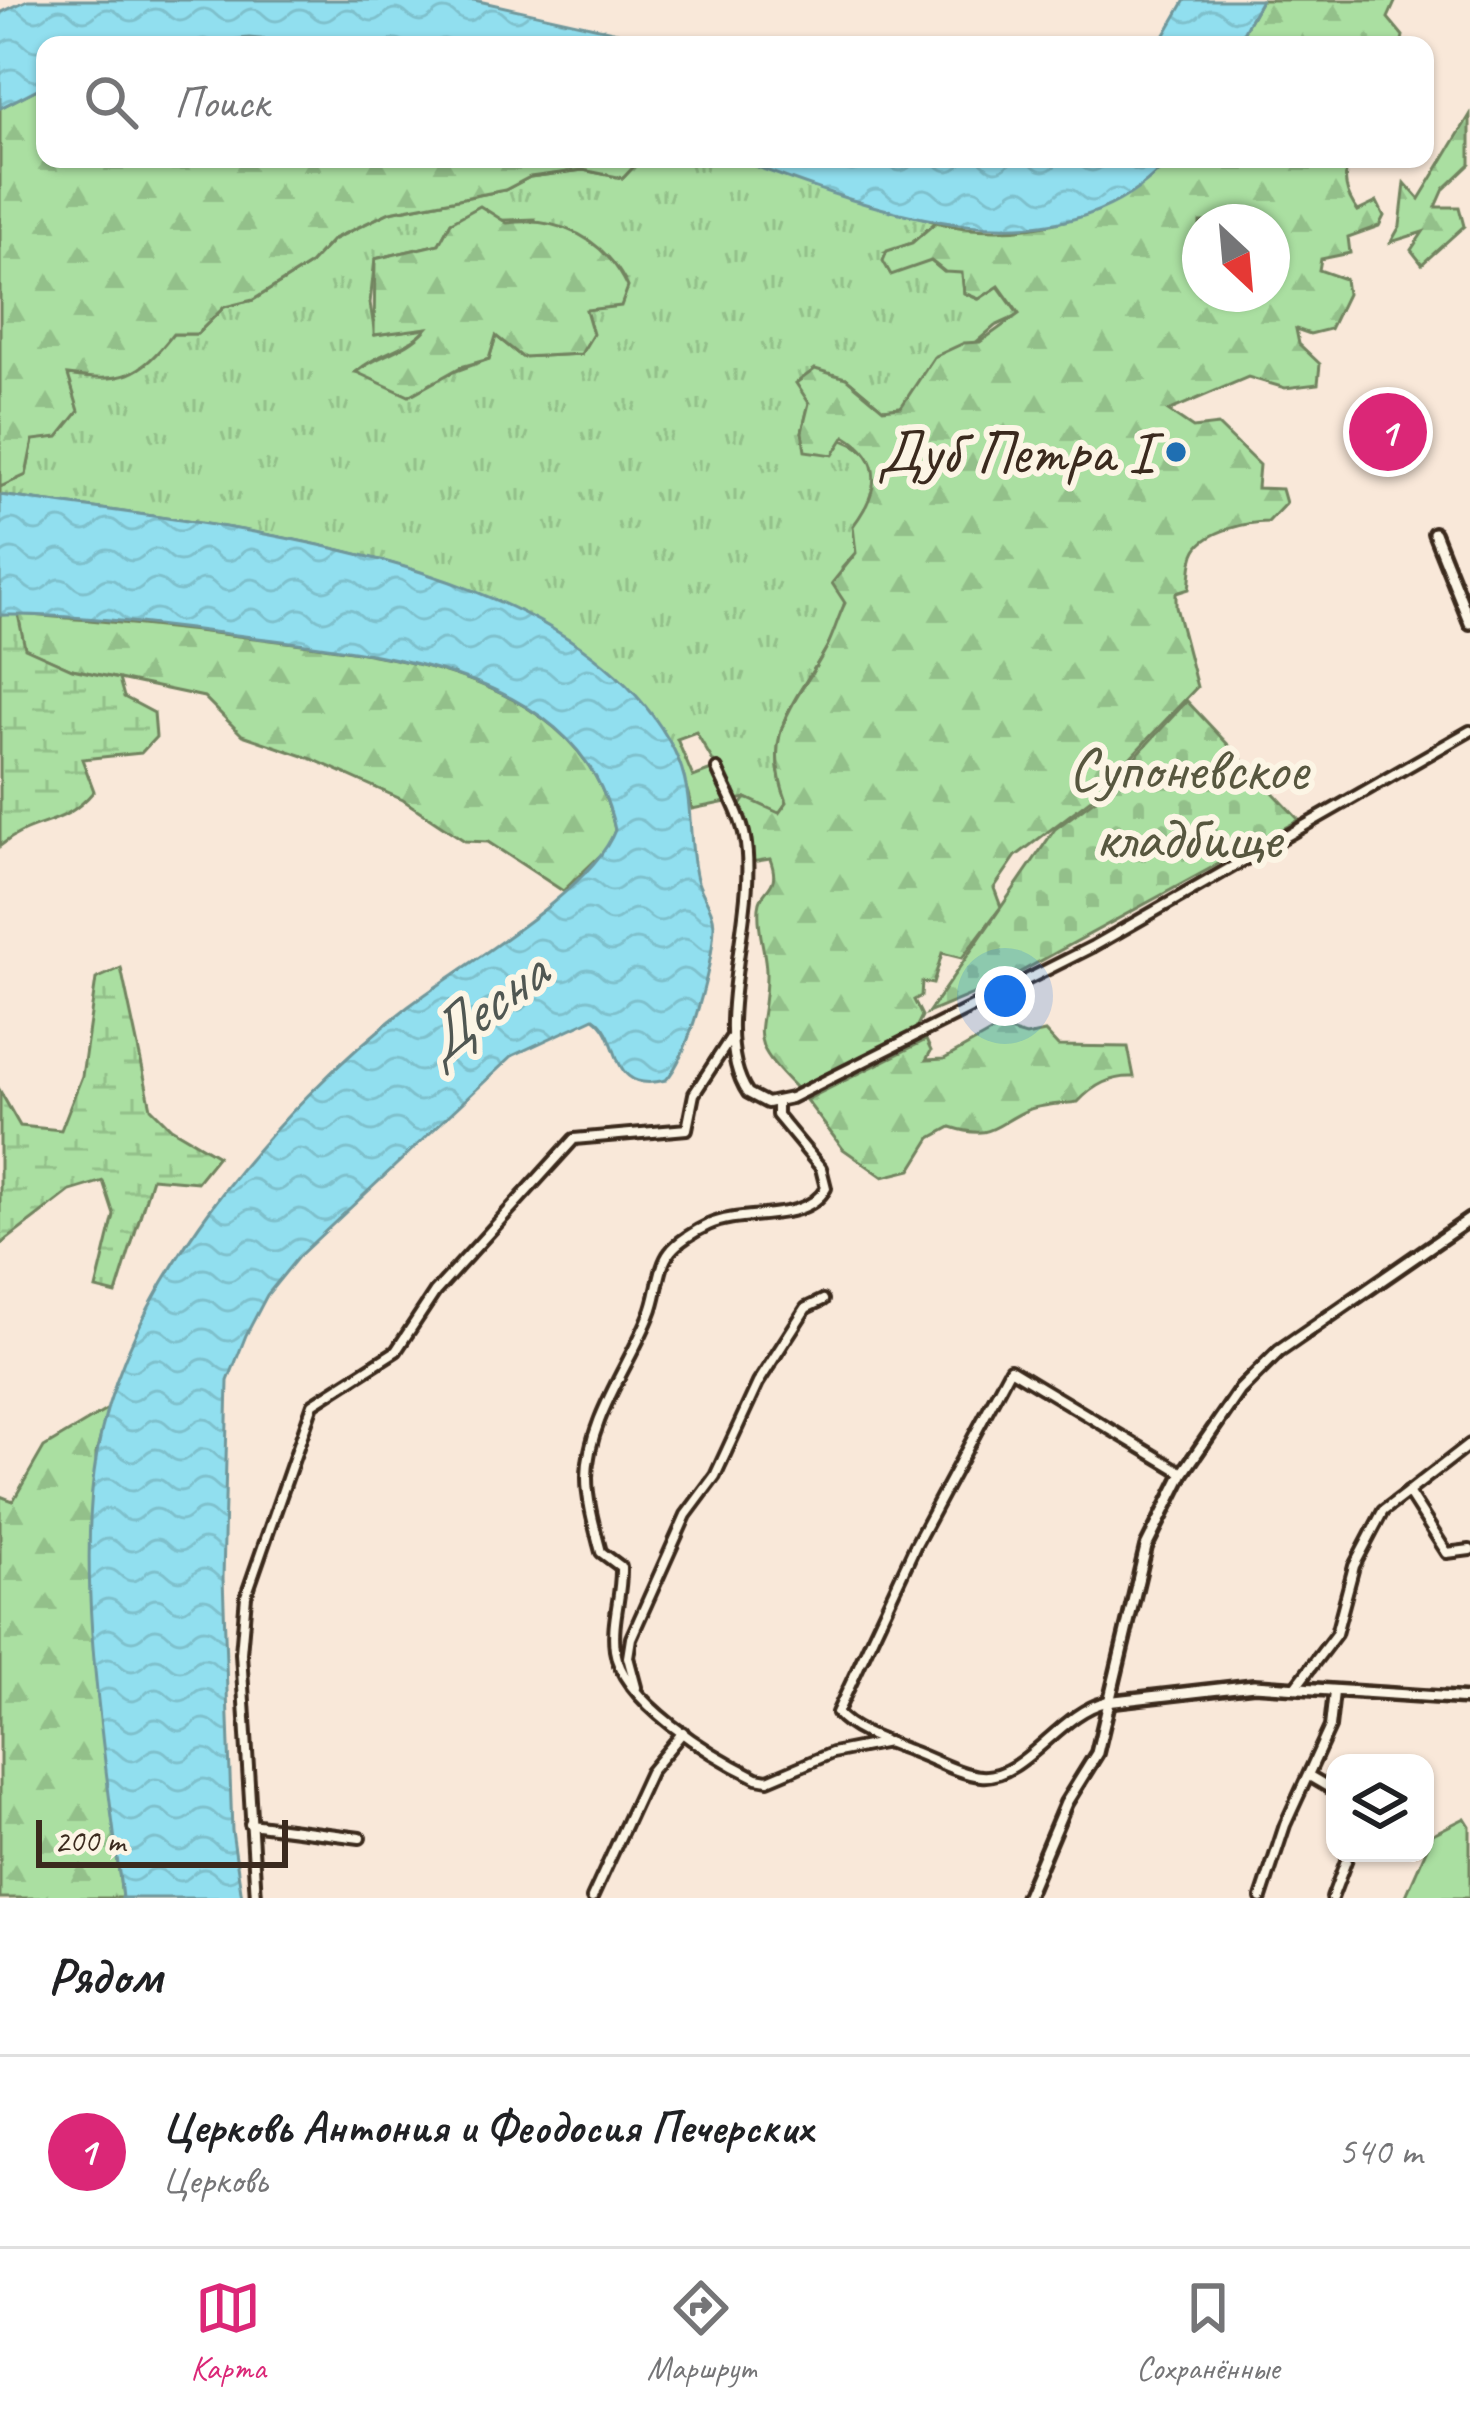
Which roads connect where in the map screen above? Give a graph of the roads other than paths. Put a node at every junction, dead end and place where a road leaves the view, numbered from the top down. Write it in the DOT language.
graph roads {
  1 [pos="1433,533"];
  2 [pos="1470,623"];
  3 [pos="1470,730"];
  4 [pos="717,769"];
  5 [pos="731,1037"];
  6 [pos="777,1102"];
  7 [pos="1470,1219"];
  8 [pos="823,1300"];
  9 [pos="1470,1444"];
  10 [pos="1183,1473"];
  11 [pos="1411,1496"];
  12 [pos="1470,1550"];
  13 [pos="1294,1689"];
  14 [pos="1334,1692"];
  15 [pos="642,1699"];
  16 [pos="1470,1699"];
  17 [pos="1106,1702"];
  18 [pos="683,1732"];
  19 [pos="888,1742"];
  20 [pos="1311,1777"];
  21 [pos="1326,1786"];
  22 [pos="250,1824"];
  23 [pos="360,1838"];
  24 [pos="1345,1862"];
  25 [pos="256,1898"];
  26 [pos="592,1898"];
  27 [pos="1026,1898"];
  28 [pos="1261,1898"];
  29 [pos="1332,1898"];
  1 -- 2 [label="street"];
  3 -- 6 [label="street"];
  4 -- 5 [label="street"];
  5 -- 6 [label="street"];
  5 -- 22 [label="street"];
  6 -- 15 [label="street"];
  7 -- 10 [label="street"];
  8 -- 15 [label="street"];
  9 -- 11 [label="street"];
  10 -- 17 [label="street"];
  10 -- 19 [label="street"];
  11 -- 12 [label="street"];
  11 -- 13 [label="street"];
  13 -- 14 [label="street"];
  13 -- 17 [label="street"];
  14 -- 16 [label="street"];
  14 -- 20 [label="street"];
  15 -- 18 [label="street"];
  17 -- 19 [label="street"];
  17 -- 27 [label="street"];
  18 -- 19 [label="street"];
  18 -- 26 [label="street"];
  20 -- 21 [label="street"];
  20 -- 28 [label="street"];
  22 -- 23 [label="street"];
  22 -- 25 [label="street"];
  24 -- 29 [label="street"];
}
